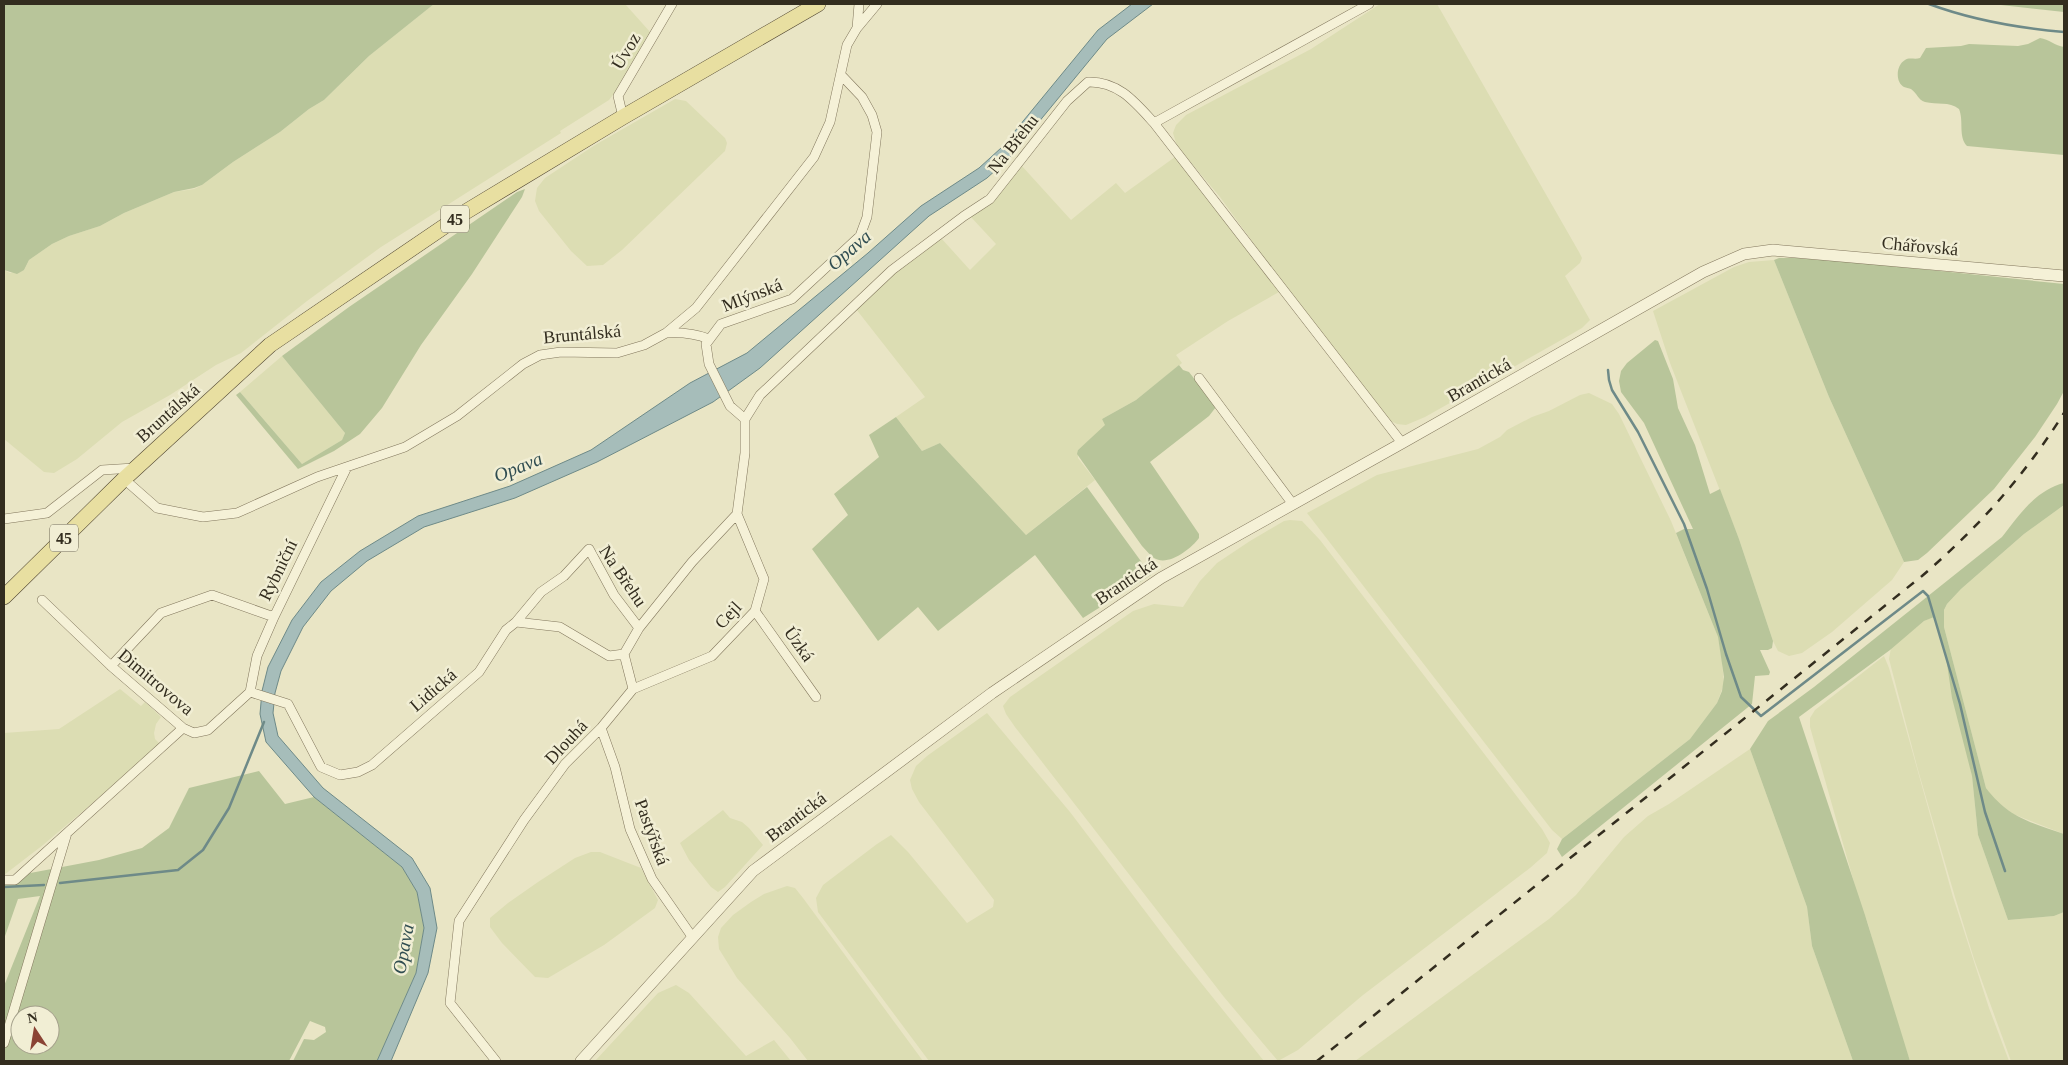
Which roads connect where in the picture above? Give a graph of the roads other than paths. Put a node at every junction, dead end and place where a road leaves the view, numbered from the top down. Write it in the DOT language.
graph roads {
  1 [pos="672,4"];
  2 [pos="818,4"];
  3 [pos="859,4"];
  4 [pos="877,4"];
  5 [pos="1368,4"];
  6 [pos="857,28"];
  7 [pos="842,76"];
  8 [pos="623,117"];
  9 [pos="1154,123"];
  10 [pos="1768,250"];
  11 [pos="2064,276"];
  12 [pos="666,333"];
  13 [pos="709,339"];
  14 [pos="1199,378"];
  15 [pos="745,419"];
  16 [pos="1402,443"];
  17 [pos="137,467"];
  18 [pos="347,467"];
  19 [pos="124,480"];
  20 [pos="1292,503"];
  21 [pos="737,514"];
  22 [pos="4,519"];
  23 [pos="4,597"];
  24 [pos="42,600"];
  25 [pos="755,611"];
  26 [pos="274,617"];
  27 [pos="516,622"];
  28 [pos="639,628"];
  29 [pos="624,654"];
  30 [pos="111,666"];
  31 [pos="633,689"];
  32 [pos="254,693"];
  33 [pos="816,697"];
  34 [pos="183,728"];
  35 [pos="601,728"];
  36 [pos="67,833"];
  37 [pos="4,880"];
  38 [pos="693,938"];
  39 [pos="4,1044"];
  40 [pos="496,1061"];
  41 [pos="581,1061"];
  1 -- 8 [label="street, Úvoz"];
  2 -- 8 [label="main road, Bruntálská / 45"];
  3 -- 6 [label="street, Bruntálská"];
  4 -- 6 [label="street, Bruntálská"];
  5 -- 9 [label="street"];
  6 -- 7 [label="street, Bruntálská"];
  7 -- 12 [label="street, Bruntálská"];
  7 -- 13 [label="street, Mlýnská"];
  8 -- 17 [label="main road, Bruntálská / 45"];
  9 -- 15 [label="street, Na Břehu"];
  9 -- 16 [label="street"];
  10 -- 11 [label="street, Chářovská"];
  10 -- 16 [label="street, Brantická"];
  12 -- 13 [label="street"];
  12 -- 18 [label="street, Bruntálská"];
  13 -- 15 [label="street"];
  14 -- 20 [label="street"];
  15 -- 21 [label="street"];
  16 -- 20 [label="street, Brantická"];
  17 -- 19 [label="main road, Bruntálská / 45"];
  17 -- 22 [label="street"];
  18 -- 19 [label="street, Bruntálská"];
  18 -- 26 [label="street, Rybniční"];
  19 -- 23 [label="main road, Bruntálská / 45"];
  20 -- 38 [label="street, Brantická"];
  21 -- 25 [label="street, Cejl"];
  21 -- 28 [label="street"];
  24 -- 30 [label="street, Dimitrovova"];
  25 -- 31 [label="street, Cejl"];
  25 -- 33 [label="street, Úzká"];
  26 -- 30 [label="street"];
  26 -- 32 [label="street, Rybniční"];
  27 -- 28 [label="street, Na Břehu"];
  27 -- 29 [label="street"];
  27 -- 32 [label="street, Lidická"];
  28 -- 29 [label="street"];
  29 -- 31 [label="street"];
  30 -- 34 [label="street, Dimitrovova"];
  31 -- 35 [label="street, Dlouhá"];
  32 -- 34 [label="street, Dimitrovova"];
  34 -- 36 [label="street"];
  35 -- 38 [label="street, Pastýřská"];
  35 -- 40 [label="street, Dlouhá"];
  36 -- 37 [label="street"];
  36 -- 39 [label="street"];
  38 -- 41 [label="street, Brantická"];
}
